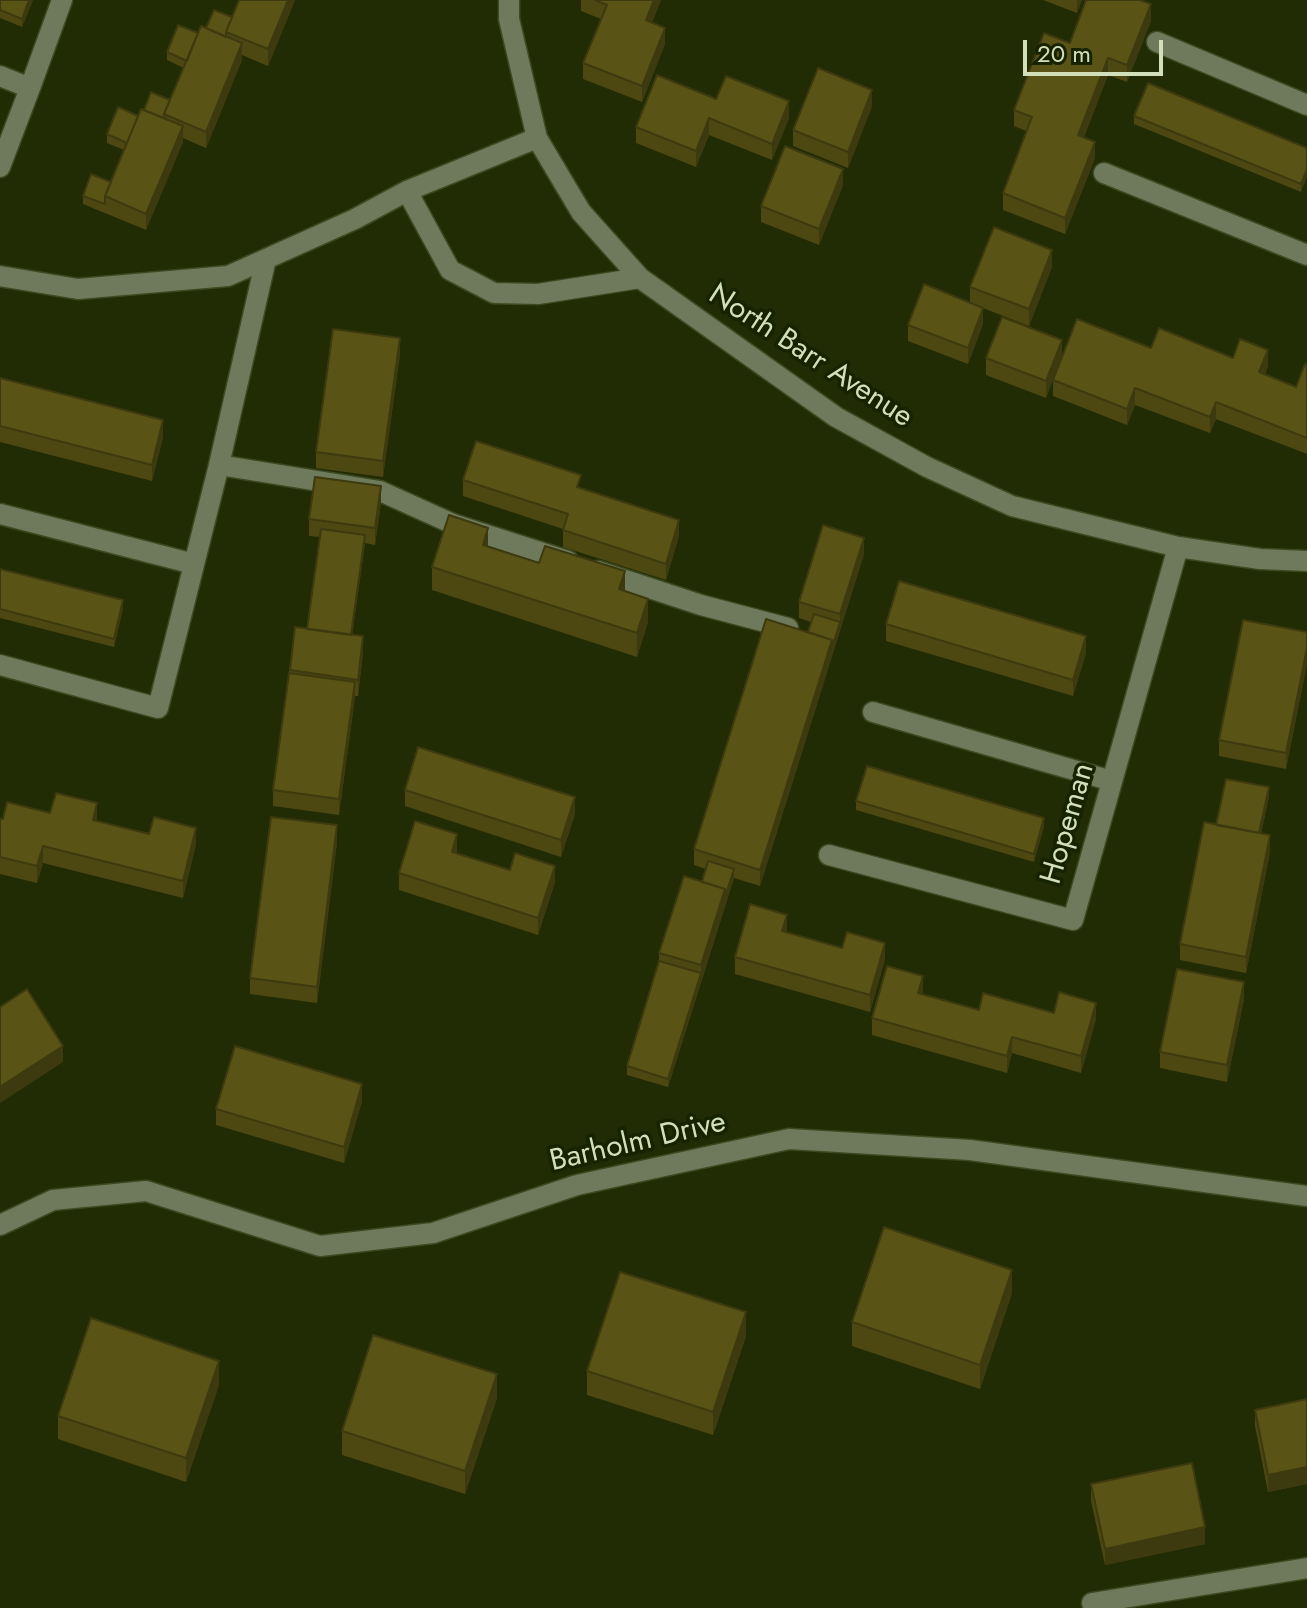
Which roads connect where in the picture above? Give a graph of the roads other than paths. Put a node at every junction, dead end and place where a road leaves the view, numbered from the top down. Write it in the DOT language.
graph roads {
  1 [pos="62,0"];
  2 [pos="509,0"];
  3 [pos="1157,42"];
  4 [pos="0,76"];
  5 [pos="30,88"];
  6 [pos="1307,105"];
  7 [pos="537,138"];
  8 [pos="0,167"];
  9 [pos="1104,173"];
  10 [pos="407,191"];
  11 [pos="1307,255"];
  12 [pos="266,259"];
  13 [pos="0,276"];
  14 [pos="640,278"];
  15 [pos="219,465"];
  16 [pos="0,514"];
  17 [pos="1178,547"];
  18 [pos="1307,561"];
  19 [pos="194,564"];
  20 [pos="788,628"];
  21 [pos="0,665"];
  22 [pos="873,712"];
  23 [pos="1112,781"];
  24 [pos="829,855"];
  25 [pos="1307,1196"];
  26 [pos="0,1225"];
  27 [pos="1307,1568"];
  28 [pos="1092,1603"];
  1 -- 5 [label="street"];
  2 -- 7 [label="street, North Barr Avenue"];
  3 -- 6 [label="street"];
  4 -- 5 [label="street"];
  5 -- 8 [label="street"];
  7 -- 10 [label="street"];
  7 -- 14 [label="street, North Barr Avenue"];
  9 -- 11 [label="street"];
  10 -- 12 [label="street"];
  10 -- 14 [label="street"];
  12 -- 13 [label="street"];
  12 -- 15 [label="street"];
  14 -- 17 [label="street, North Barr Avenue"];
  15 -- 19 [label="street"];
  15 -- 20 [label="street"];
  16 -- 19 [label="street"];
  17 -- 18 [label="street, North Barr Avenue"];
  17 -- 23 [label="street, Hopeman"];
  19 -- 21 [label="street"];
  22 -- 23 [label="street"];
  23 -- 24 [label="street, Hopeman"];
  25 -- 26 [label="street, Barholm Drive"];
  27 -- 28 [label="street"];
}
